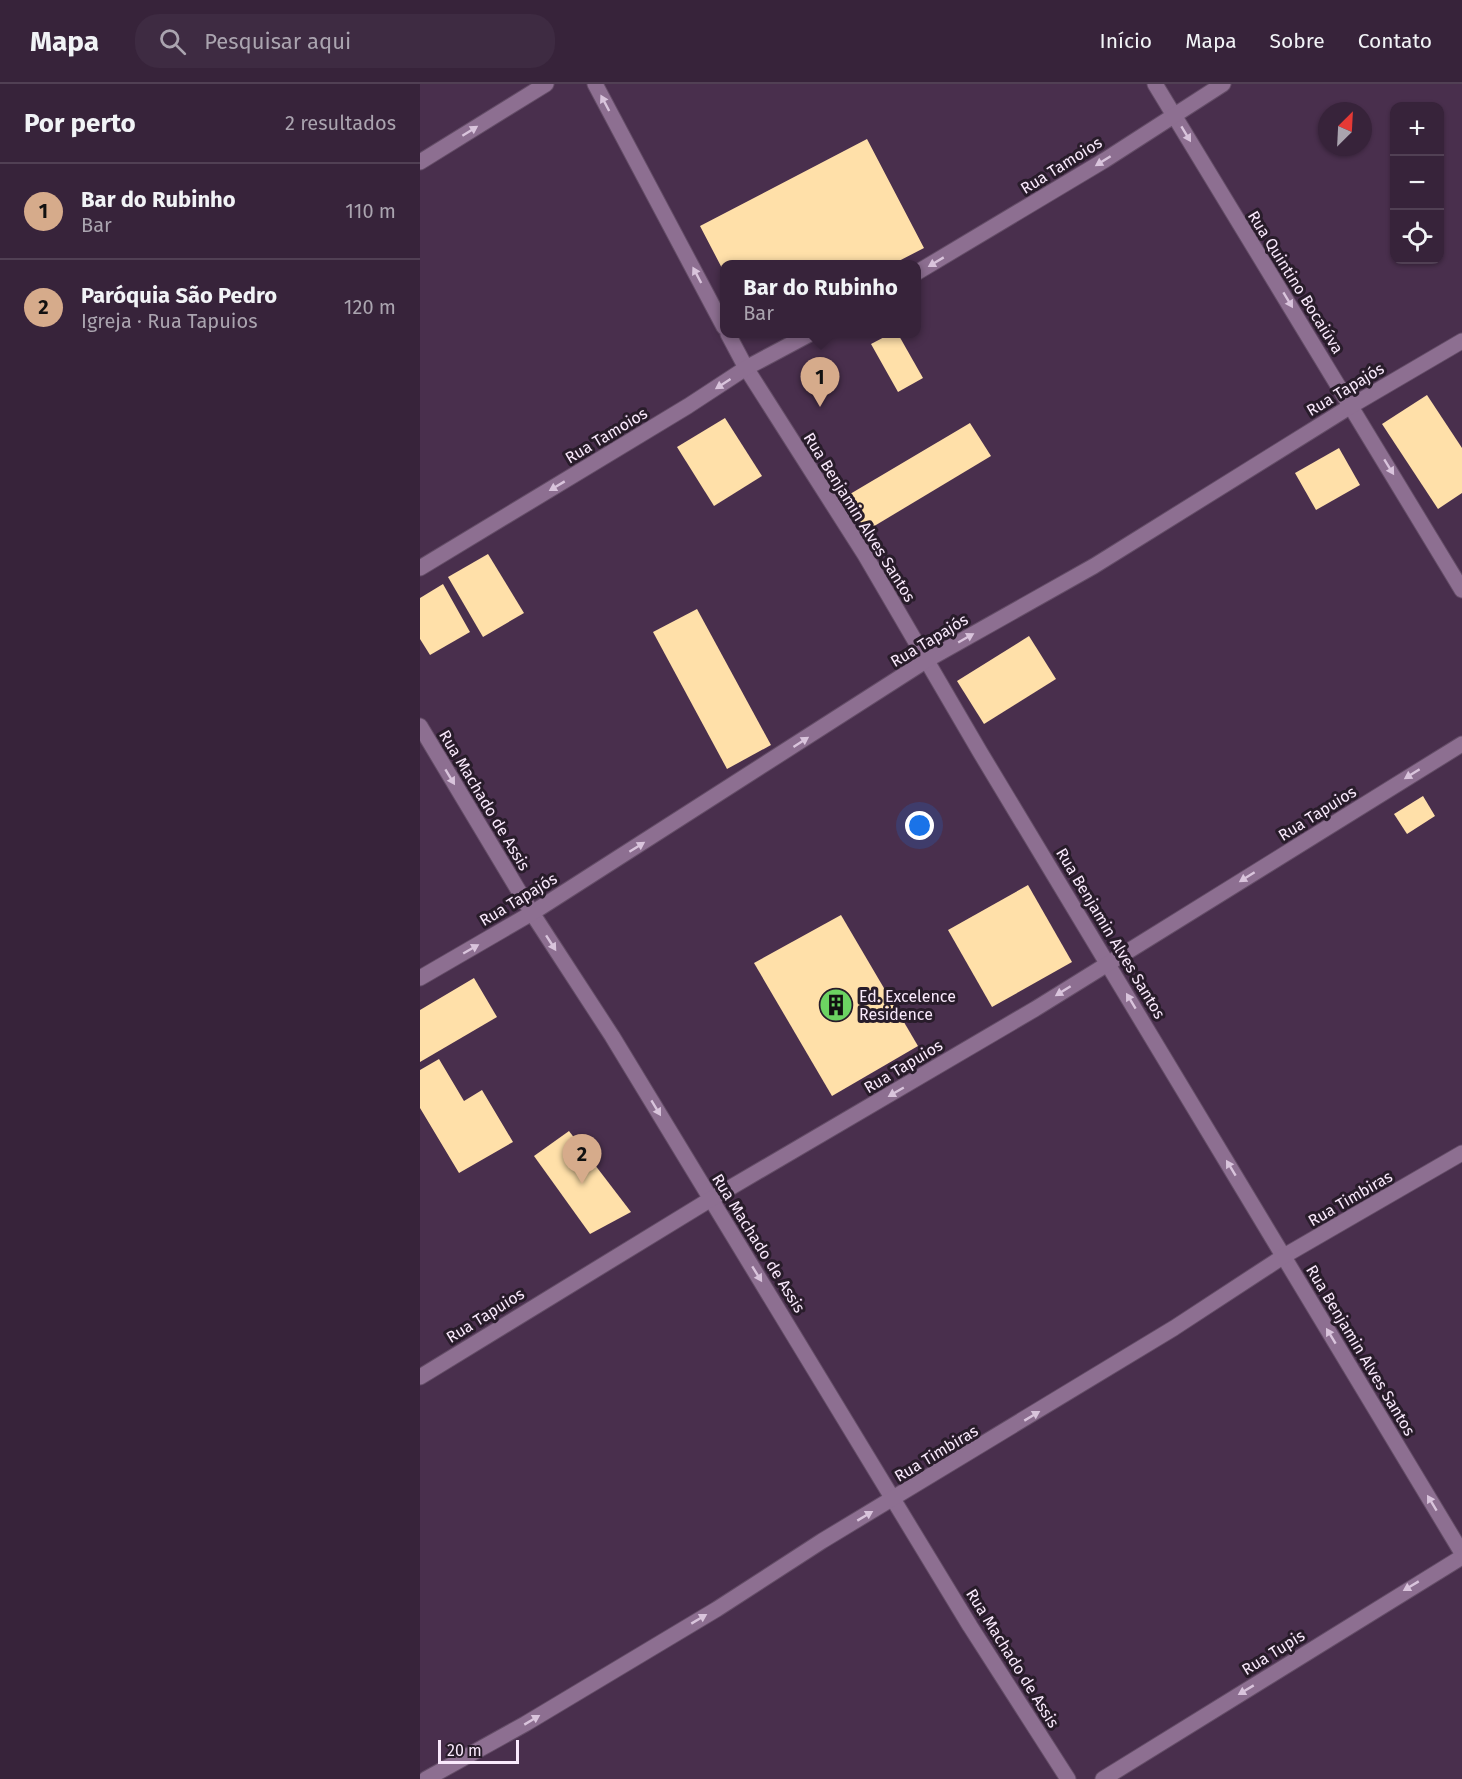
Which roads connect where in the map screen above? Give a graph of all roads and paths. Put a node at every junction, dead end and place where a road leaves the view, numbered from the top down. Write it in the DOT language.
graph roads {
  1 [pos="546,84"];
  2 [pos="595,84"];
  3 [pos="1155,84"];
  4 [pos="1223,84"];
  5 [pos="1173,114"];
  6 [pos="420,162"];
  7 [pos="921,270"];
  8 [pos="720,319"];
  9 [pos="731,338"];
  10 [pos="801,338"];
  11 [pos="1462,341"];
  12 [pos="746,368"];
  13 [pos="1351,406"];
  14 [pos="420,568"];
  15 [pos="1462,590"];
  16 [pos="927,660"];
  17 [pos="420,726"];
  18 [pos="1462,744"];
  19 [pos="532,913"];
  20 [pos="1109,963"];
  21 [pos="420,978"];
  22 [pos="1462,1153"];
  23 [pos="711,1199"];
  24 [pos="1284,1256"];
  25 [pos="420,1377"];
  26 [pos="895,1498"];
  27 [pos="1462,1555"];
  28 [pos="426,1779"];
  29 [pos="1068,1779"];
  30 [pos="1103,1779"];
  6 -- 1 [label="street, one-way"];
  8 -- 2 [label="street, one-way"];
  3 -- 5 [label="street, Rua Quintino Bocaiúva"];
  4 -- 5 [label="street, Rua Tamoios"];
  5 -- 7 [label="street, Rua Tamoios, one-way"];
  5 -- 13 [label="street, Rua Quintino Bocaiúva, one-way"];
  9 -- 12 [label="street, Rua Benjamin Alves Santos"];
  10 -- 12 [label="street, Rua Tamoios"];
  11 -- 13 [label="street, Rua Tapajós"];
  12 -- 14 [label="street, Rua Tamoios, one-way"];
  12 -- 16 [label="street, Rua Benjamin Alves Santos"];
  13 -- 15 [label="street, Rua Quintino Bocaiúva, one-way"];
  16 -- 13 [label="street, Rua Tapajós, one-way"];
  19 -- 16 [label="street, Rua Tapajós, one-way"];
  16 -- 20 [label="street, Rua Benjamin Alves Santos"];
  17 -- 19 [label="street, Rua Machado de Assis, one-way"];
  18 -- 20 [label="street, Rua Tapuios, one-way"];
  21 -- 19 [label="street, Rua Tapajós, one-way"];
  19 -- 23 [label="street, Rua Machado de Assis, one-way"];
  20 -- 23 [label="street, Rua Tapuios, one-way"];
  24 -- 20 [label="street, Rua Benjamin Alves Santos, one-way"];
  22 -- 24 [label="street, Rua Timbiras"];
  23 -- 25 [label="street, Rua Tapuios"];
  23 -- 26 [label="street, Rua Machado de Assis, one-way"];
  26 -- 24 [label="street, Rua Timbiras, one-way"];
  27 -- 24 [label="street, Rua Benjamin Alves Santos, one-way"];
  28 -- 26 [label="street, Rua Timbiras, one-way"];
  26 -- 29 [label="street, Rua Machado de Assis"];
  27 -- 30 [label="street, Rua Tupis, one-way"];
}
